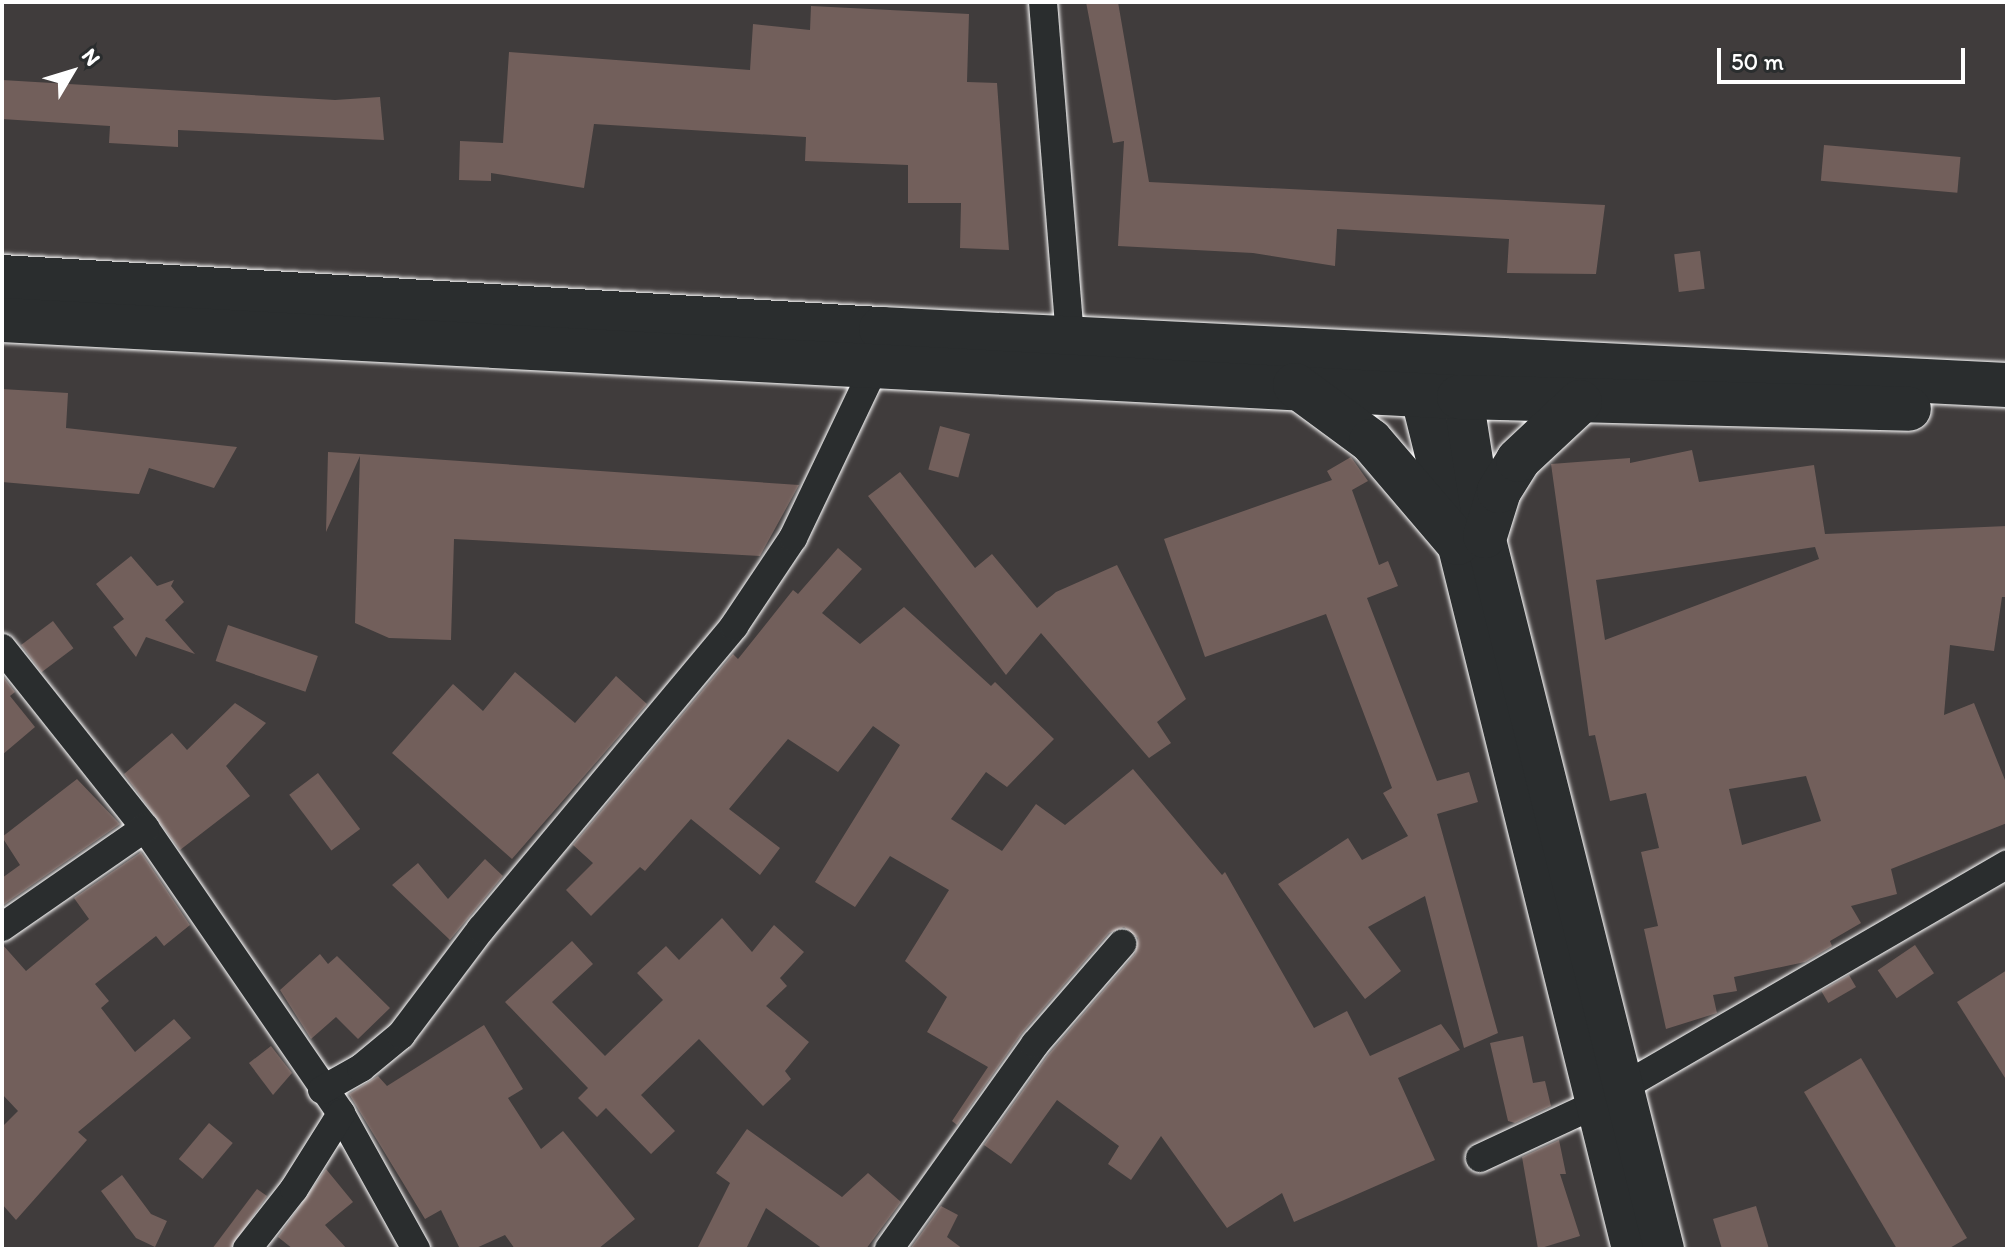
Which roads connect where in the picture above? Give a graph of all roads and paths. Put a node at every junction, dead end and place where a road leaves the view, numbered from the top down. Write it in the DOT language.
graph roads {
  1 [pos="1043,2"];
  2 [pos="2,277"];
  3 [pos="2,320"];
  4 [pos="1070,337"];
  5 [pos="874,368"];
  6 [pos="1438,375"];
  7 [pos="1295,385"];
  8 [pos="2007,385"];
  9 [pos="1580,402"];
  10 [pos="2007,411"];
  11 [pos="1471,539"];
  12 [pos="2,648"];
  13 [pos="145,828"];
  14 [pos="2007,864"];
  15 [pos="2,927"];
  16 [pos="1122,944"];
  17 [pos="322,1090"];
  18 [pos="1610,1096"];
  19 [pos="341,1114"];
  20 [pos="1480,1158"];
  21 [pos="247,1249"];
  22 [pos="416,1249"];
  23 [pos="889,1249"];
  24 [pos="1632,1249"];
  25 [pos="1664,1249"];
  1 -- 4 [label="street"];
  2 -- 4 [label="main road"];
  3 -- 5 [label="main road"];
  4 -- 6 [label="main road"];
  5 -- 7 [label="main road"];
  5 -- 17 [label="street"];
  6 -- 7 [label="main road"];
  6 -- 8 [label="main road"];
  6 -- 9 [label="main road"];
  6 -- 11 [label="main road"];
  7 -- 11 [label="main road"];
  9 -- 10 [label="main road"];
  9 -- 11 [label="main road"];
  11 -- 18 [label="main road"];
  12 -- 13 [label="street"];
  13 -- 15 [label="street"];
  13 -- 17 [label="street"];
  14 -- 18 [label="street"];
  16 -- 23 [label="street"];
  17 -- 19 [label="street"];
  18 -- 20 [label="street"];
  18 -- 24 [label="main road"];
  18 -- 25 [label="main road"];
  19 -- 21 [label="street"];
  19 -- 22 [label="street"];
}
